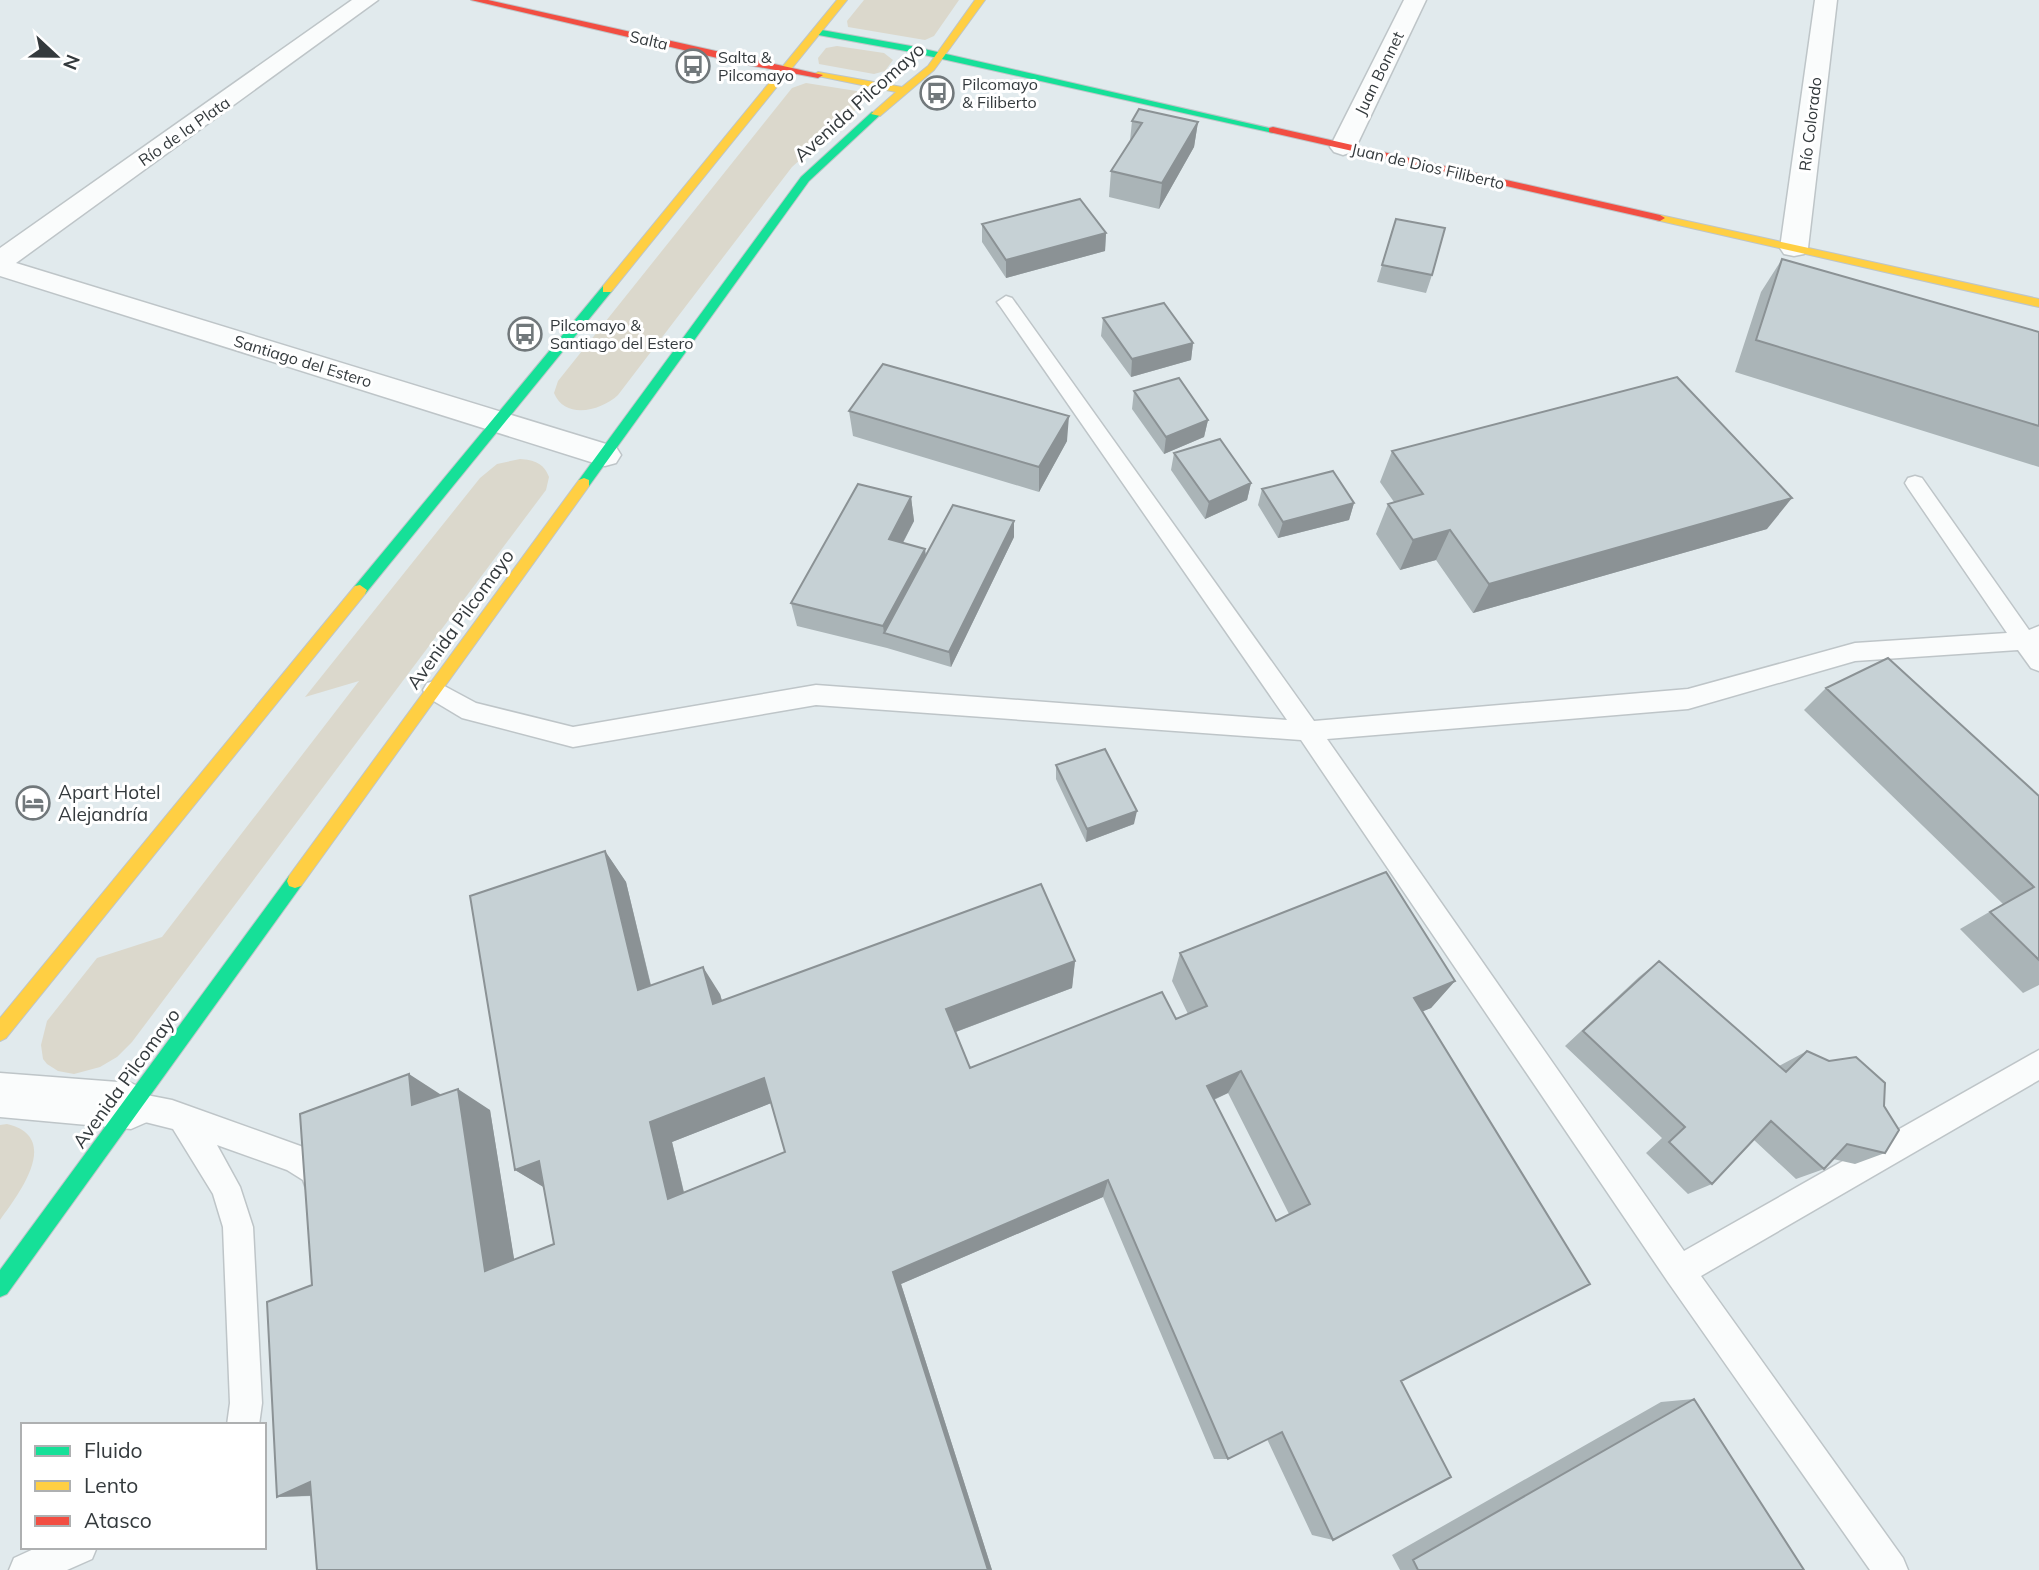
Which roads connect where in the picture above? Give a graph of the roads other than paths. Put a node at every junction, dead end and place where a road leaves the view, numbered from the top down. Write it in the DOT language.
graph roads {
  1 [pos="367,0"];
  2 [pos="477,0"];
  3 [pos="842,0"];
  4 [pos="980,0"];
  5 [pos="1415,0"];
  6 [pos="1826,0"];
  7 [pos="816,32"];
  8 [pos="941,57"];
  9 [pos="786,69"];
  10 [pos="905,91"];
  11 [pos="1343,147"];
  12 [pos="1794,248"];
  13 [pos="0,264"];
  14 [pos="1006,302"];
  15 [pos="2039,303"];
  16 [pos="498,422"];
  17 [pos="605,455"];
  18 [pos="1915,484"];
  19 [pos="2031,638"];
  20 [pos="2039,662"];
  21 [pos="435,690"];
  22 [pos="1308,731"];
  23 [pos="0,1031"];
  24 [pos="2039,1064"];
  25 [pos="0,1095"];
  26 [pos="131,1107"];
  27 [pos="183,1118"];
  28 [pos="324,1215"];
  29 [pos="1679,1271"];
  30 [pos="0,1287"];
  31 [pos="243,1423"];
  32 [pos="75,1549"];
  33 [pos="26,1570"];
  34 [pos="1891,1570"];
  1 -- 13 [label="street, Río de la Plata"];
  2 -- 9 [label="main road, Salta"];
  3 -- 7 [label="main road"];
  4 -- 8 [label="main road, Avenida Pilcomayo"];
  5 -- 11 [label="street, Juan Bonnet"];
  6 -- 12 [label="street, Río Colorado"];
  7 -- 8 [label="main road, Juan de Dios Filiberto"];
  7 -- 9 [label="main road"];
  8 -- 10 [label="main road, Avenida Pilcomayo"];
  8 -- 11 [label="main road, Juan de Dios Filiberto"];
  9 -- 10 [label="main road, Salta"];
  9 -- 16 [label="main road"];
  10 -- 17 [label="main road, Avenida Pilcomayo"];
  11 -- 12 [label="main road, Juan de Dios Filiberto"];
  12 -- 15 [label="main road, Juan de Dios Filiberto"];
  13 -- 16 [label="street, Santiago del Estero"];
  14 -- 22 [label="lane"];
  16 -- 17 [label="street, Santiago del Estero"];
  16 -- 23 [label="main road"];
  17 -- 21 [label="main road, Avenida Pilcomayo"];
  18 -- 19 [label="lane"];
  19 -- 20 [label="lane"];
  19 -- 22 [label="lane"];
  21 -- 22 [label="lane"];
  21 -- 26 [label="main road, Avenida Pilcomayo"];
  22 -- 29 [label="lane"];
  24 -- 29 [label="lane"];
  25 -- 26 [label="street"];
  26 -- 27 [label="lane"];
  26 -- 30 [label="main road, Avenida Pilcomayo"];
  27 -- 28 [label="lane"];
  27 -- 31 [label="lane"];
  29 -- 34 [label="lane"];
  32 -- 33 [label="lane"];
}
